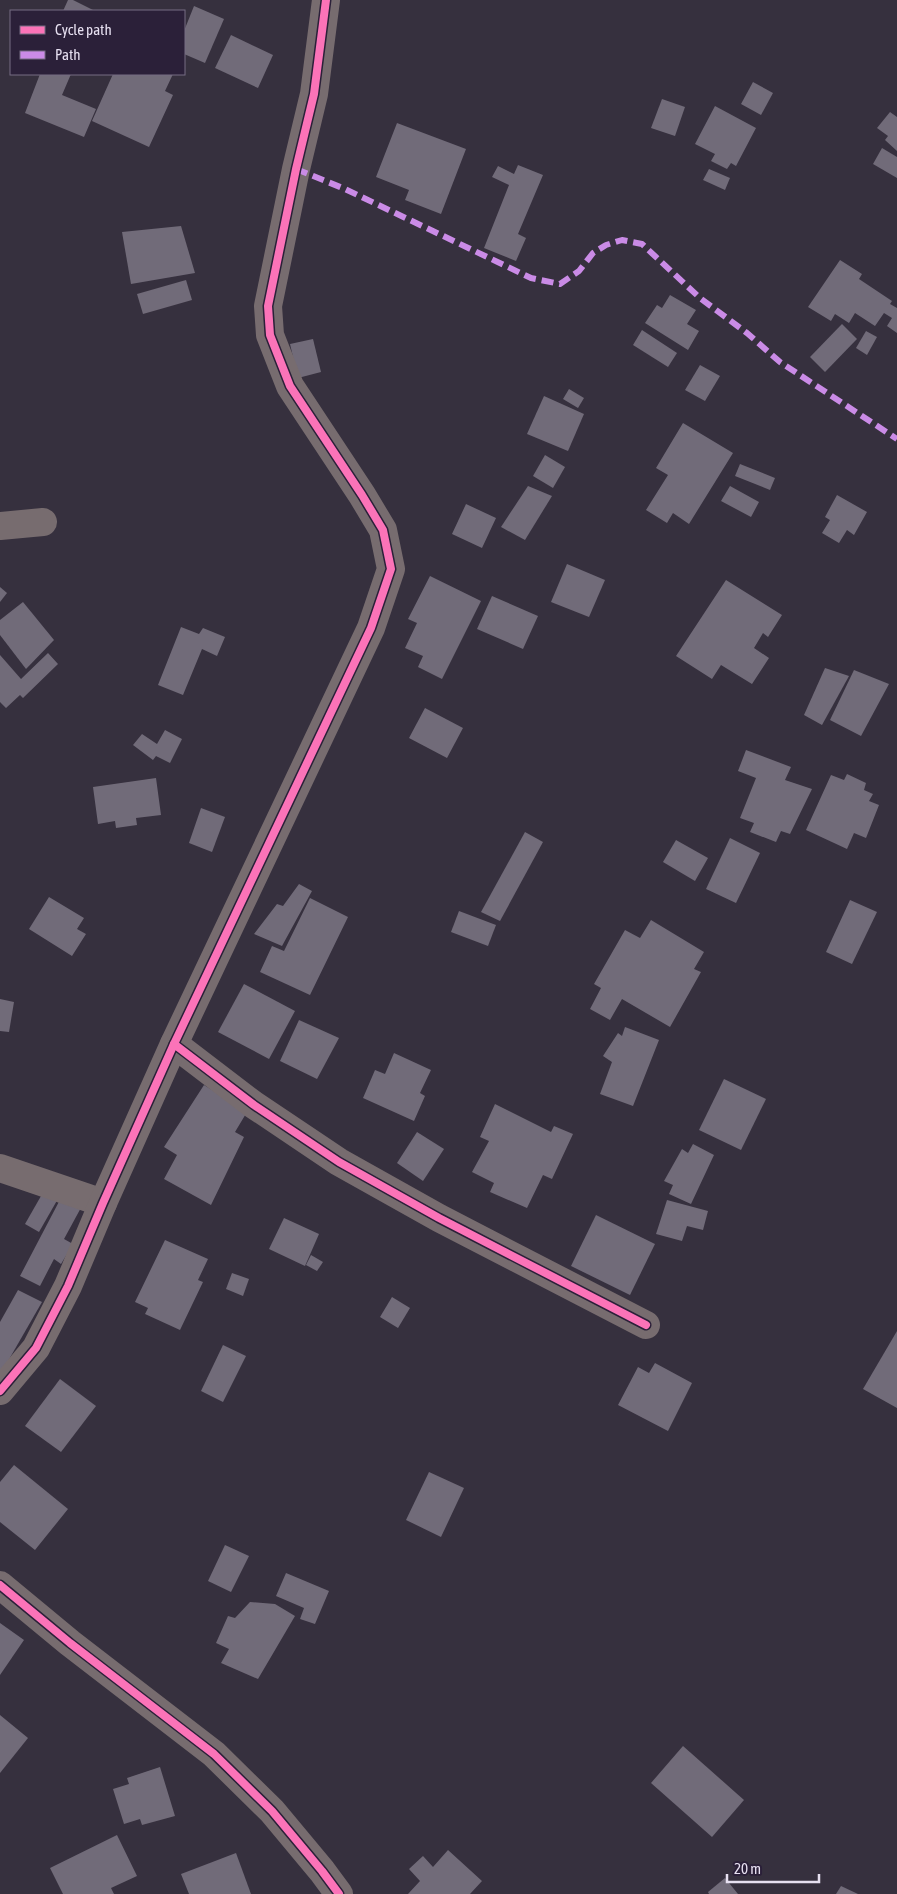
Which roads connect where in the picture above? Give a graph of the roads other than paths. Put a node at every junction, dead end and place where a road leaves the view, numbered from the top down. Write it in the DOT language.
graph roads {
  1 [pos="326,0"];
  2 [pos="43,522"];
  3 [pos="0,526"];
  4 [pos="174,1044"];
  5 [pos="0,1168"];
  6 [pos="103,1203"];
  7 [pos="646,1325"];
  8 [pos="0,1391"];
  9 [pos="0,1585"];
  10 [pos="339,1894"];
  1 -- 4 [label="street"];
  2 -- 3 [label="street"];
  4 -- 6 [label="street"];
  4 -- 7 [label="street"];
  5 -- 6 [label="street"];
  6 -- 8 [label="street"];
  9 -- 10 [label="street"];
}
